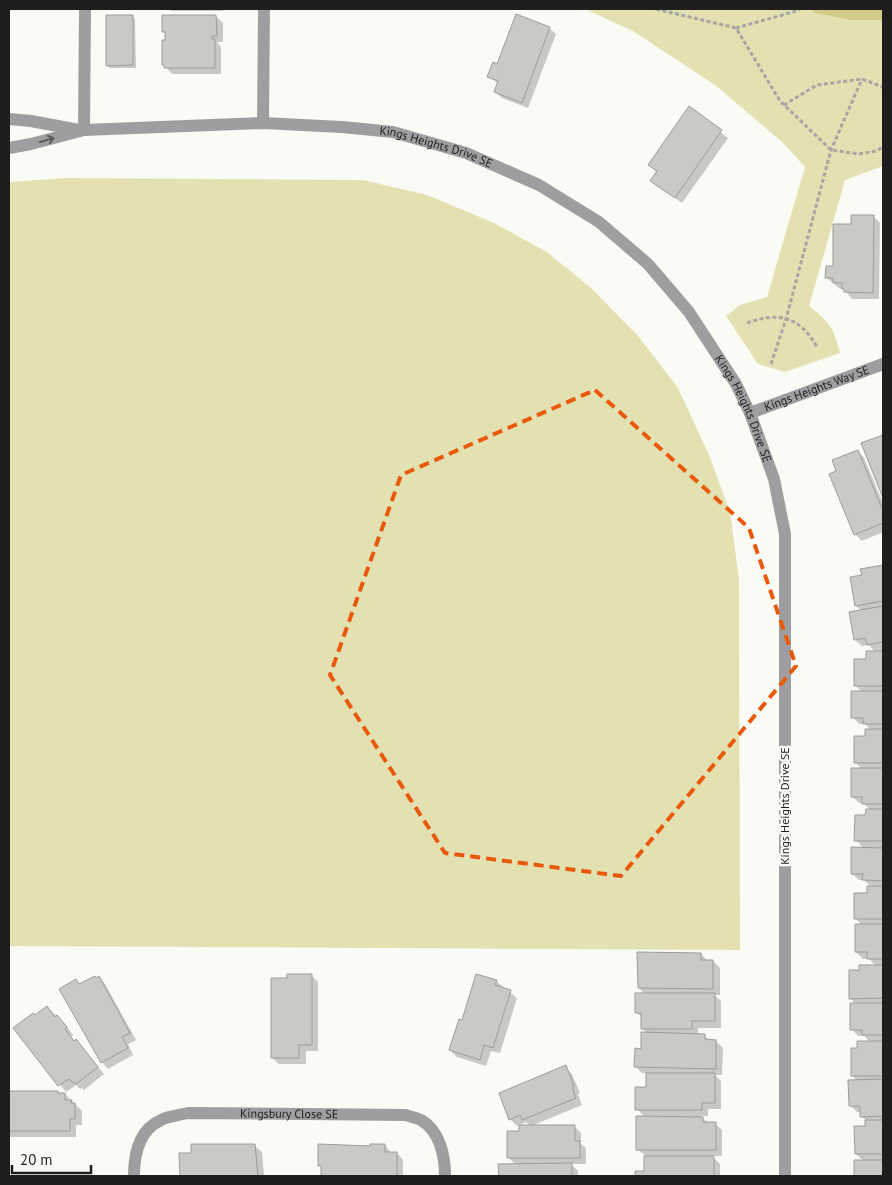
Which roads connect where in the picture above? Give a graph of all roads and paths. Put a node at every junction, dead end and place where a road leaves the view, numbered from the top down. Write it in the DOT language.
graph roads {
  1 [pos="85,9"];
  2 [pos="264,9"];
  3 [pos="656,9"];
  4 [pos="800,10"];
  5 [pos="736,28"];
  6 [pos="862,78"];
  7 [pos="883,87"];
  8 [pos="784,105"];
  9 [pos="9,119"];
  10 [pos="263,123"];
  11 [pos="84,130"];
  12 [pos="883,147"];
  13 [pos="9,148"];
  14 [pos="831,150"];
  15 [pos="786,319"];
  16 [pos="747,323"];
  17 [pos="817,347"];
  18 [pos="772,364"];
  19 [pos="883,364"];
  20 [pos="750,413"];
  21 [pos="134,1176"];
  22 [pos="445,1176"];
  23 [pos="785,1176"];
  1 -- 11 [label="street"];
  2 -- 10 [label="street"];
  3 -- 5 [label="path"];
  4 -- 5 [label="path"];
  5 -- 8 [label="path"];
  6 -- 7 [label="path"];
  6 -- 8 [label="path"];
  6 -- 14 [label="path"];
  8 -- 14 [label="path"];
  9 -- 11 [label="street, Kings Heights Drive SE"];
  10 -- 11 [label="street, Kings Heights Drive SE"];
  10 -- 20 [label="street, Kings Heights Drive SE"];
  13 -- 11 [label="street, Kings Heights Drive SE, one-way"];
  12 -- 14 [label="path"];
  14 -- 15 [label="path"];
  15 -- 16 [label="path"];
  15 -- 17 [label="path"];
  15 -- 18 [label="path"];
  19 -- 20 [label="street, Kings Heights Way SE"];
  20 -- 23 [label="street, Kings Heights Drive SE"];
  21 -- 22 [label="street, Kingsbury Close SE"];
}
